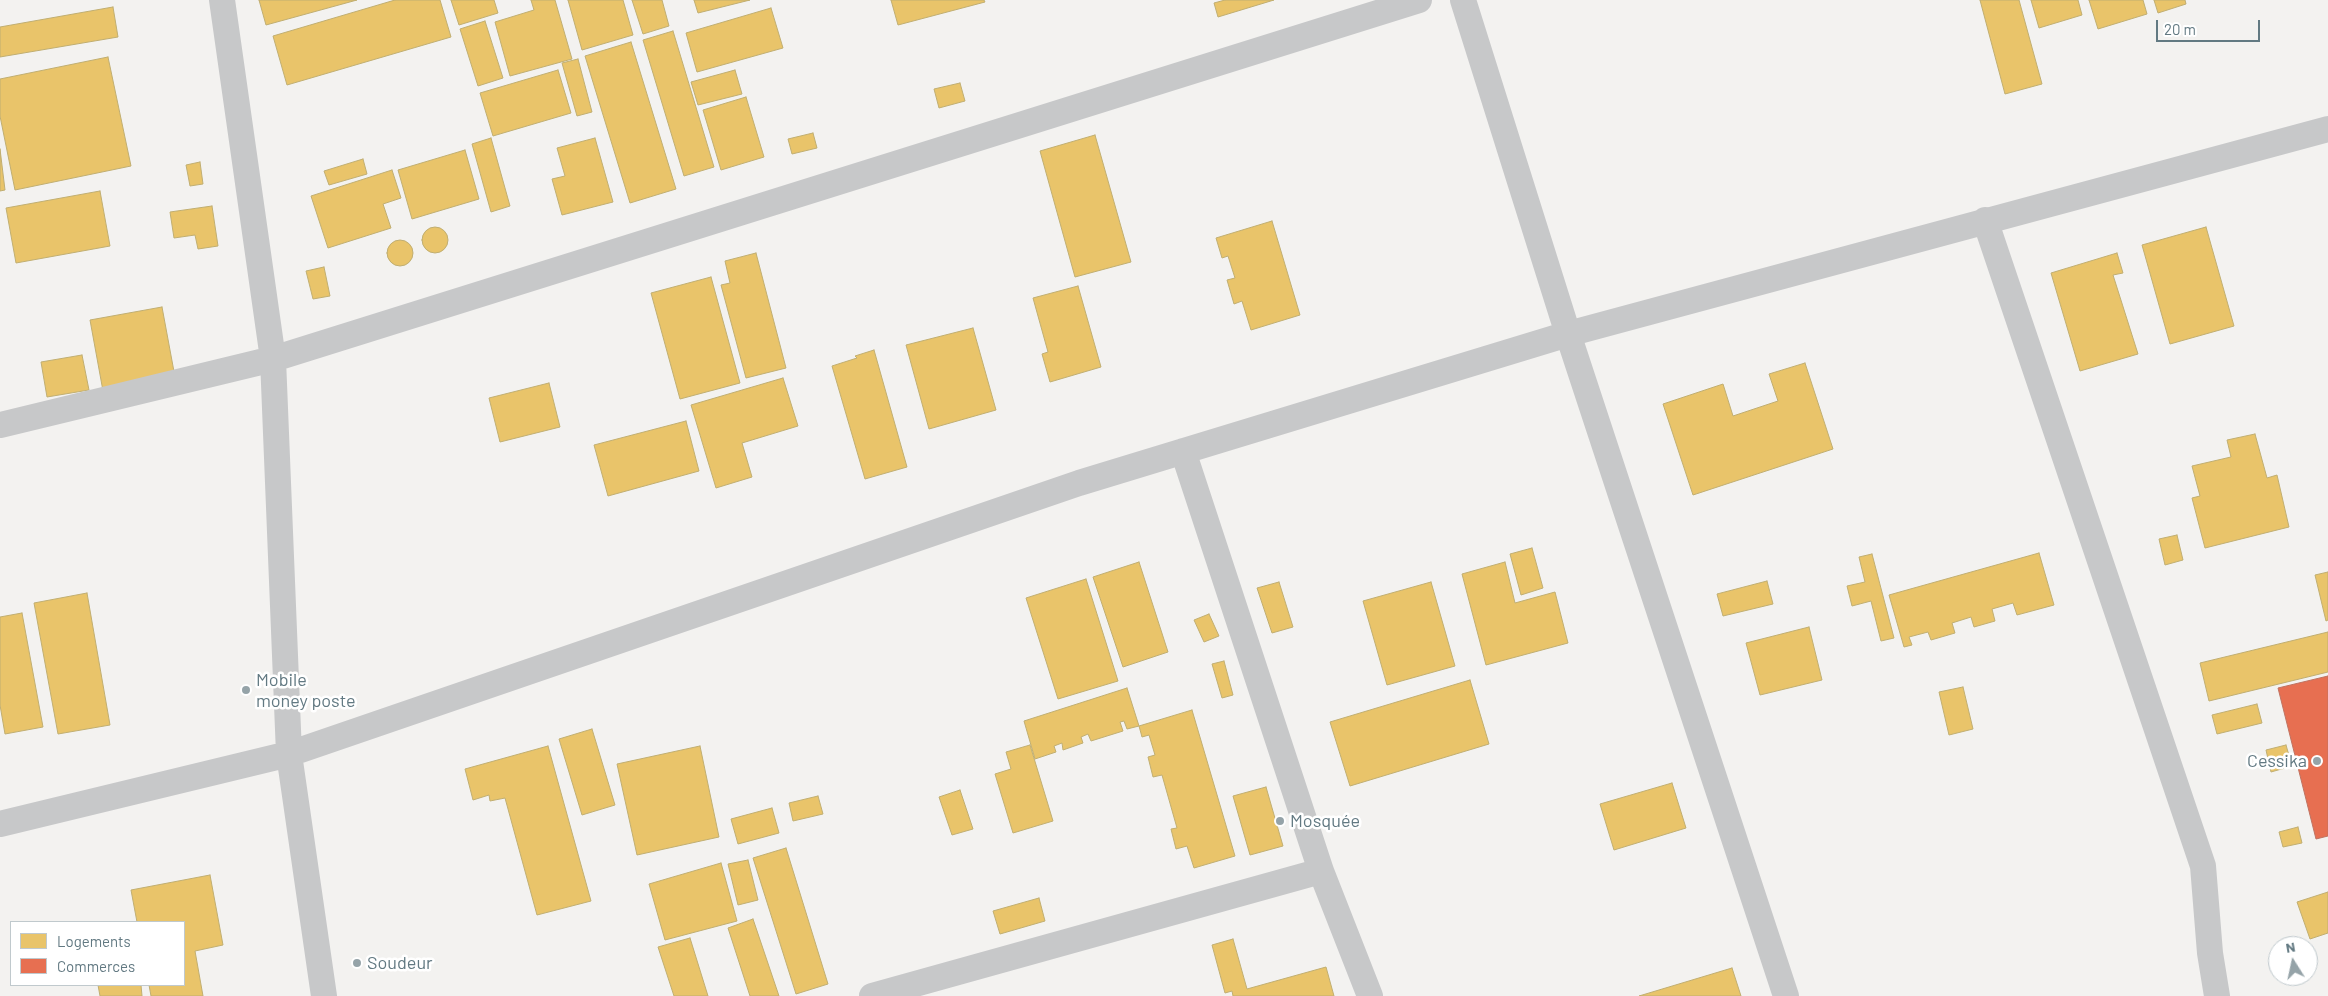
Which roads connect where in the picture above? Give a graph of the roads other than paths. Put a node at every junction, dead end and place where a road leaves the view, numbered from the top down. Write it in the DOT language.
graph roads {
  1 [pos="222,0"];
  2 [pos="1419,0"];
  3 [pos="1462,0"];
  4 [pos="2328,129"];
  5 [pos="1986,220"];
  6 [pos="1568,334"];
  7 [pos="273,358"];
  8 [pos="0,425"];
  9 [pos="1183,451"];
  10 [pos="289,754"];
  11 [pos="0,824"];
  12 [pos="1321,871"];
  13 [pos="324,996"];
  14 [pos="872,996"];
  15 [pos="1370,996"];
  16 [pos="1786,996"];
  17 [pos="2217,996"];
  1 -- 7 [label="street"];
  2 -- 7 [label="street"];
  3 -- 6 [label="street"];
  4 -- 5 [label="street"];
  5 -- 6 [label="street"];
  5 -- 17 [label="street"];
  6 -- 9 [label="street"];
  6 -- 16 [label="street"];
  7 -- 8 [label="street"];
  7 -- 10 [label="street"];
  9 -- 10 [label="street"];
  9 -- 12 [label="street"];
  10 -- 11 [label="street"];
  10 -- 13 [label="street"];
  12 -- 14 [label="street"];
  12 -- 15 [label="street"];
}
